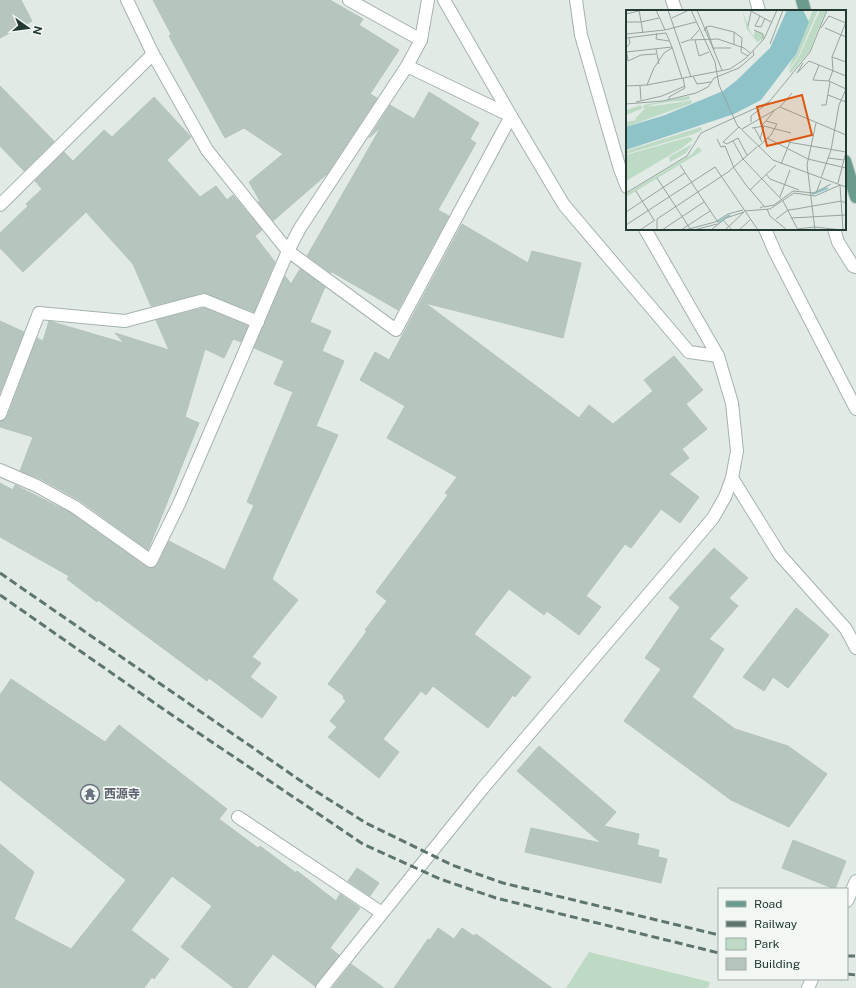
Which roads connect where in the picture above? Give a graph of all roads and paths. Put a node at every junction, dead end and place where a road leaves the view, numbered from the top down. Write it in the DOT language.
graph roads {
  1 [pos="127,0"];
  2 [pos="349,0"];
  3 [pos="428,0"];
  4 [pos="444,0"];
  5 [pos="576,0"];
  6 [pos="672,0"];
  7 [pos="756,0"];
  8 [pos="802,0"];
  9 [pos="676,10"];
  10 [pos="759,10"];
  11 [pos="805,10"];
  12 [pos="421,40"];
  13 [pos="153,54"];
  14 [pos="408,66"];
  15 [pos="511,116"];
  16 [pos="846,164"];
  17 [pos="626,184"];
  18 [pos="856,197"];
  19 [pos="0,205"];
  20 [pos="645,230"];
  21 [pos="765,230"];
  22 [pos="834,230"];
  23 [pos="288,251"];
  24 [pos="856,267"];
  25 [pos="258,322"];
  26 [pos="718,356"];
  27 [pos="856,409"];
  28 [pos="0,414"];
  29 [pos="0,470"];
  30 [pos="732,478"];
  31 [pos="856,648"];
  32 [pos="238,817"];
  33 [pos="856,881"];
  34 [pos="848,899"];
  35 [pos="382,913"];
  36 [pos="322,988"];
  1 -- 13 [label="street"];
  2 -- 12 [label="street"];
  3 -- 12 [label="street"];
  4 -- 15 [label="street"];
  5 -- 17 [label="street"];
  6 -- 9 [label="street"];
  7 -- 10 [label="street"];
  8 -- 11 [label="main road"];
  12 -- 14 [label="street"];
  13 -- 19 [label="street"];
  13 -- 23 [label="street"];
  14 -- 15 [label="street"];
  14 -- 23 [label="street"];
  15 -- 23 [label="street"];
  15 -- 26 [label="street"];
  16 -- 18 [label="main road"];
  20 -- 26 [label="street"];
  21 -- 27 [label="street"];
  22 -- 24 [label="street"];
  23 -- 25 [label="street"];
  25 -- 28 [label="street"];
  25 -- 29 [label="street"];
  26 -- 30 [label="street"];
  30 -- 31 [label="street"];
  30 -- 35 [label="street"];
  32 -- 35 [label="street"];
  33 -- 34 [label="street"];
  35 -- 36 [label="street"];
}
